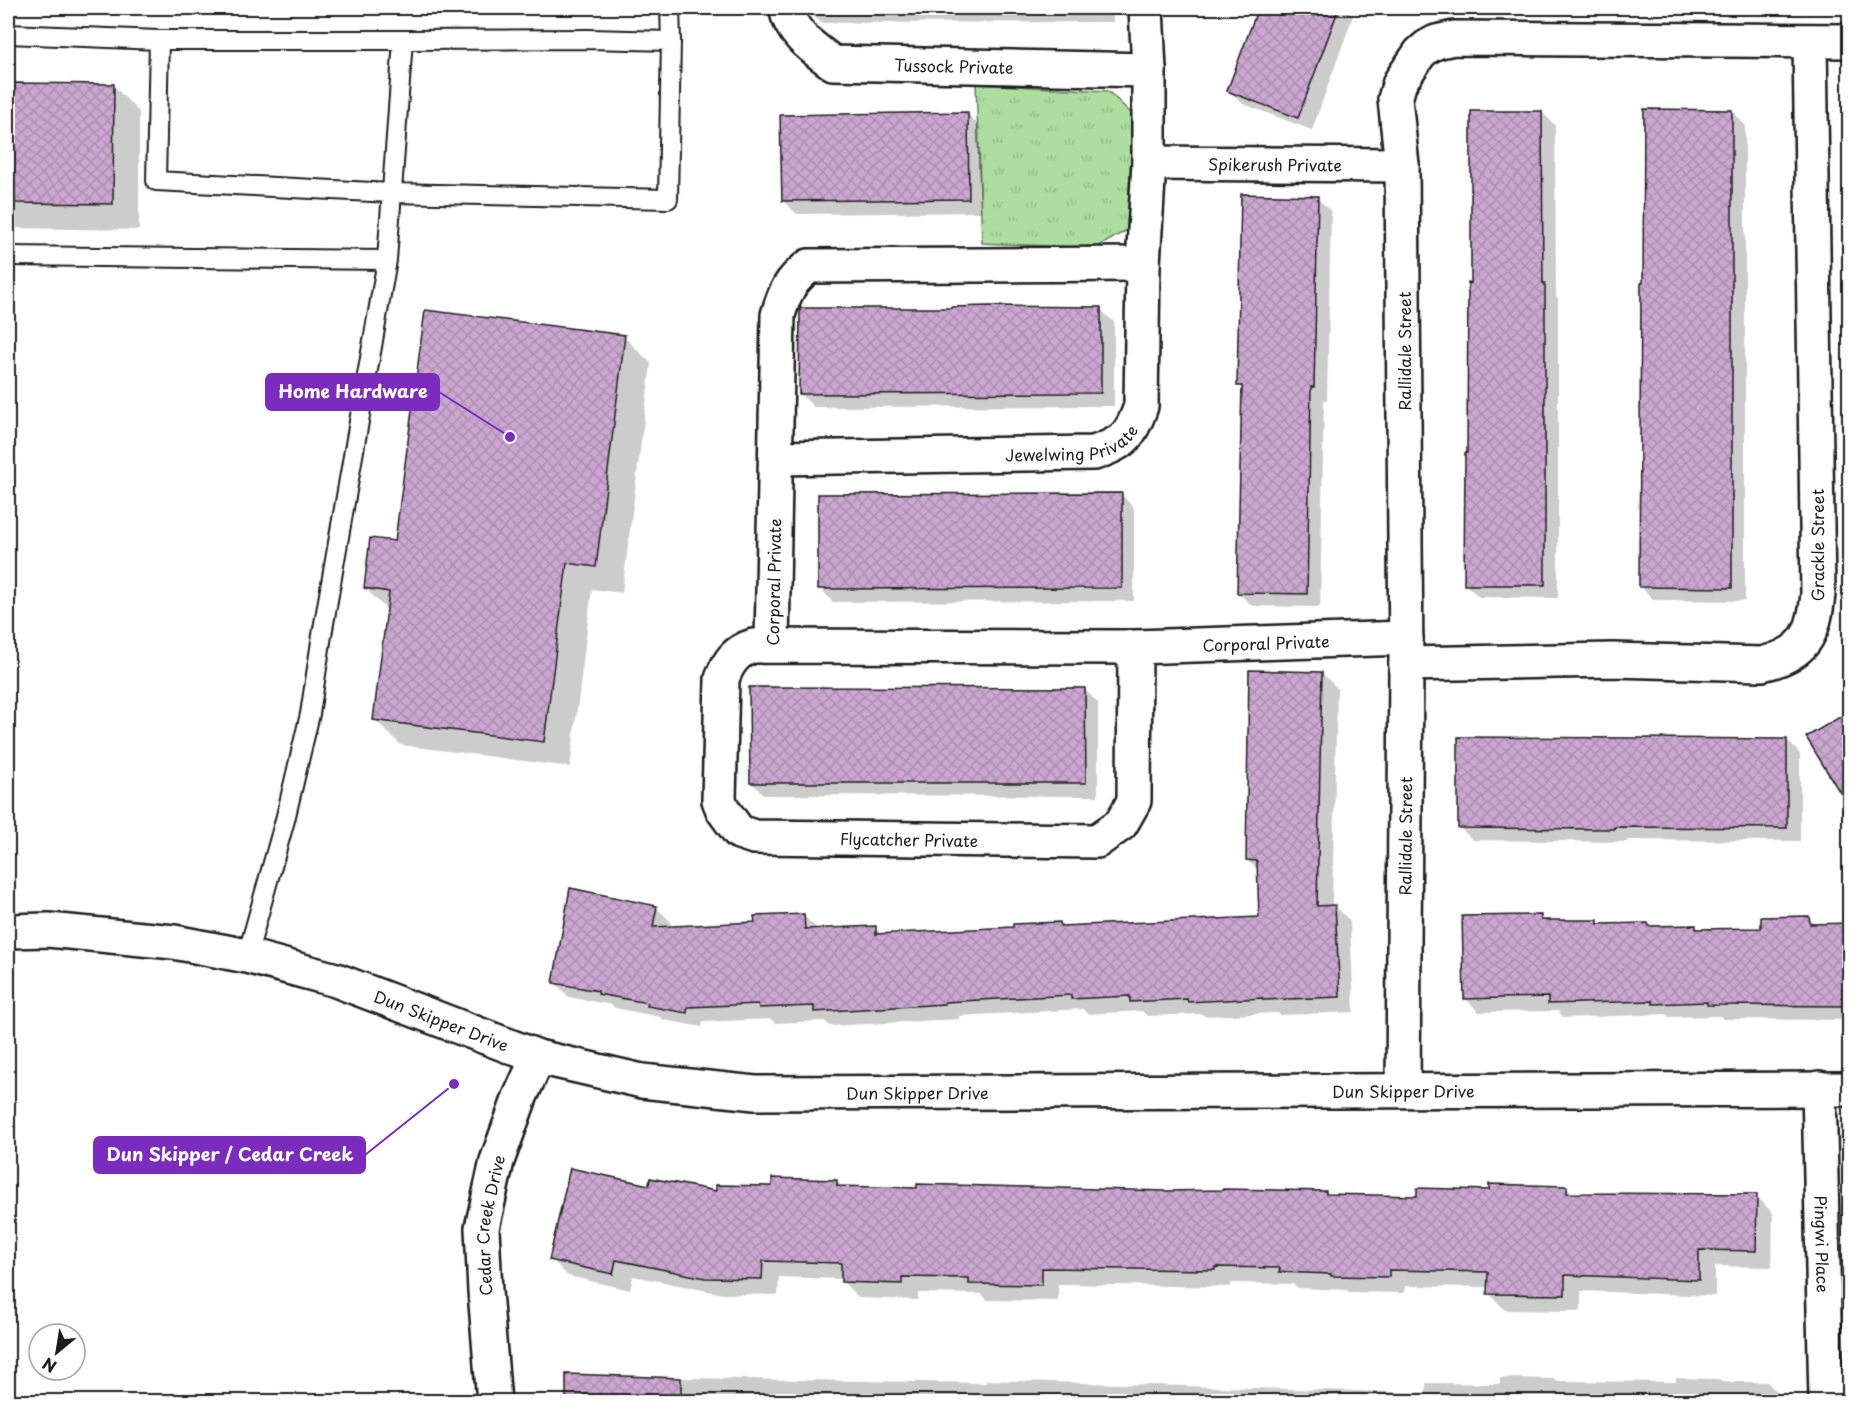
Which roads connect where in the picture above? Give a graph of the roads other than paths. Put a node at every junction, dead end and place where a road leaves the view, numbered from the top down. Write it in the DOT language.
graph roads {
  1 [pos="670,8"];
  2 [pos="786,8"];
  3 [pos="1146,8"];
  4 [pos="8,34"];
  5 [pos="159,40"];
  6 [pos="403,40"];
  7 [pos="671,41"];
  8 [pos="1850,41"];
  9 [pos="1810,42"];
  10 [pos="1149,70"];
  11 [pos="1149,163"];
  12 [pos="1402,165"];
  13 [pos="392,193"];
  14 [pos="8,256"];
  15 [pos="387,260"];
  16 [pos="1143,264"];
  17 [pos="776,458"];
  18 [pos="772,645"];
  19 [pos="1135,647"];
  20 [pos="1406,651"];
  21 [pos="8,932"];
  22 [pos="247,956"];
  23 [pos="538,1057"];
  24 [pos="1834,1088"];
  25 [pos="1403,1090"];
  26 [pos="494,1401"];
  27 [pos="1826,1401"];
  1 -- 7 [label="lane"];
  2 -- 10 [label="street, Tussock Private"];
  3 -- 10 [label="street"];
  4 -- 5 [label="lane"];
  5 -- 6 [label="lane"];
  5 -- 13 [label="lane"];
  6 -- 7 [label="lane"];
  6 -- 13 [label="lane"];
  7 -- 13 [label="lane"];
  8 -- 9 [label="street, Rallidale Street"];
  9 -- 12 [label="street, Rallidale Street"];
  9 -- 20 [label="street, Grackle Street"];
  10 -- 11 [label="street"];
  11 -- 12 [label="street, Spikerush Private"];
  11 -- 16 [label="street, Jewelwing Private"];
  12 -- 20 [label="street, Rallidale Street"];
  13 -- 15 [label="lane"];
  14 -- 15 [label="lane"];
  15 -- 22 [label="lane"];
  16 -- 17 [label="street, Jewelwing Private"];
  16 -- 17 [label="street, Corporal Private"];
  17 -- 18 [label="street, Corporal Private"];
  18 -- 19 [label="street, Corporal Private"];
  18 -- 19 [label="street, Flycatcher Private"];
  19 -- 20 [label="street, Corporal Private"];
  20 -- 25 [label="street, Rallidale Street"];
  21 -- 22 [label="street, Dun Skipper Drive"];
  22 -- 23 [label="street, Dun Skipper Drive"];
  23 -- 25 [label="street, Dun Skipper Drive"];
  23 -- 26 [label="street, Cedar Creek Drive"];
  24 -- 25 [label="street, Dun Skipper Drive"];
  24 -- 27 [label="street, Pingwi Place"];
}
